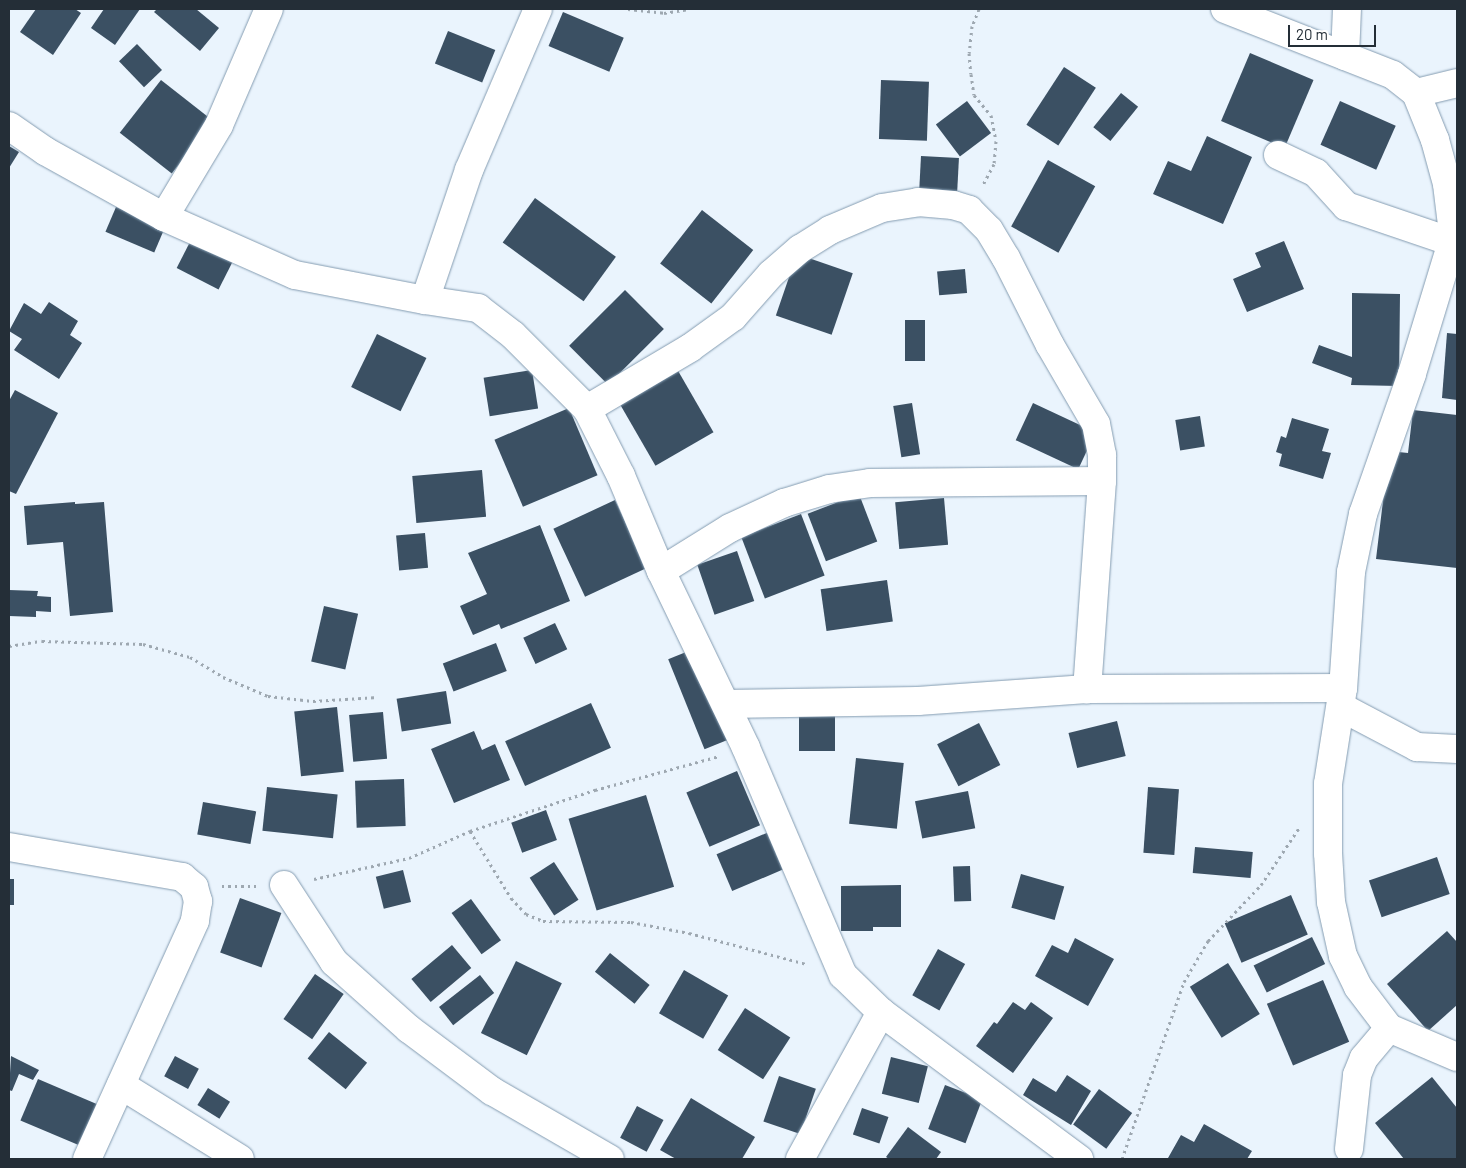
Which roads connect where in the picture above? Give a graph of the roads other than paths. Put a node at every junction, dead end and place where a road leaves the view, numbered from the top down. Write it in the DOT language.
graph roads {
  1 [pos="269,9"];
  2 [pos="538,9"];
  3 [pos="1226,9"];
  4 [pos="1347,9"];
  5 [pos="1345,56"];
  6 [pos="1457,83"];
  7 [pos="1416,93"];
  8 [pos="9,126"];
  9 [pos="1278,155"];
  10 [pos="164,217"];
  11 [pos="1452,242"];
  12 [pos="425,300"];
  13 [pos="587,409"];
  14 [pos="1102,481"];
  15 [pos="661,571"];
  16 [pos="1087,689"];
  17 [pos="1342,698"];
  18 [pos="726,704"];
  19 [pos="1457,750"];
  20 [pos="9,847"];
  21 [pos="284,885"];
  22 [pos="881,1012"];
  23 [pos="1389,1028"];
  24 [pos="1457,1057"];
  25 [pos="121,1085"];
  26 [pos="1349,1149"];
  27 [pos="86,1159"];
  28 [pos="240,1159"];
  29 [pos="610,1159"];
  30 [pos="800,1159"];
  31 [pos="1080,1159"];
  1 -- 10 [label="street"];
  2 -- 12 [label="street"];
  3 -- 5 [label="street"];
  4 -- 5 [label="street"];
  5 -- 7 [label="street"];
  6 -- 7 [label="street"];
  7 -- 11 [label="street"];
  8 -- 10 [label="street"];
  9 -- 11 [label="street"];
  10 -- 12 [label="street"];
  11 -- 17 [label="street"];
  12 -- 13 [label="street"];
  13 -- 14 [label="street"];
  13 -- 15 [label="street"];
  14 -- 15 [label="street"];
  14 -- 16 [label="street"];
  15 -- 18 [label="street"];
  16 -- 17 [label="street"];
  16 -- 18 [label="street"];
  17 -- 19 [label="street"];
  17 -- 23 [label="street"];
  18 -- 22 [label="street"];
  20 -- 25 [label="street"];
  21 -- 29 [label="street"];
  22 -- 30 [label="street"];
  22 -- 31 [label="street"];
  23 -- 24 [label="street"];
  23 -- 26 [label="street"];
  25 -- 27 [label="street"];
  25 -- 28 [label="street"];
}
